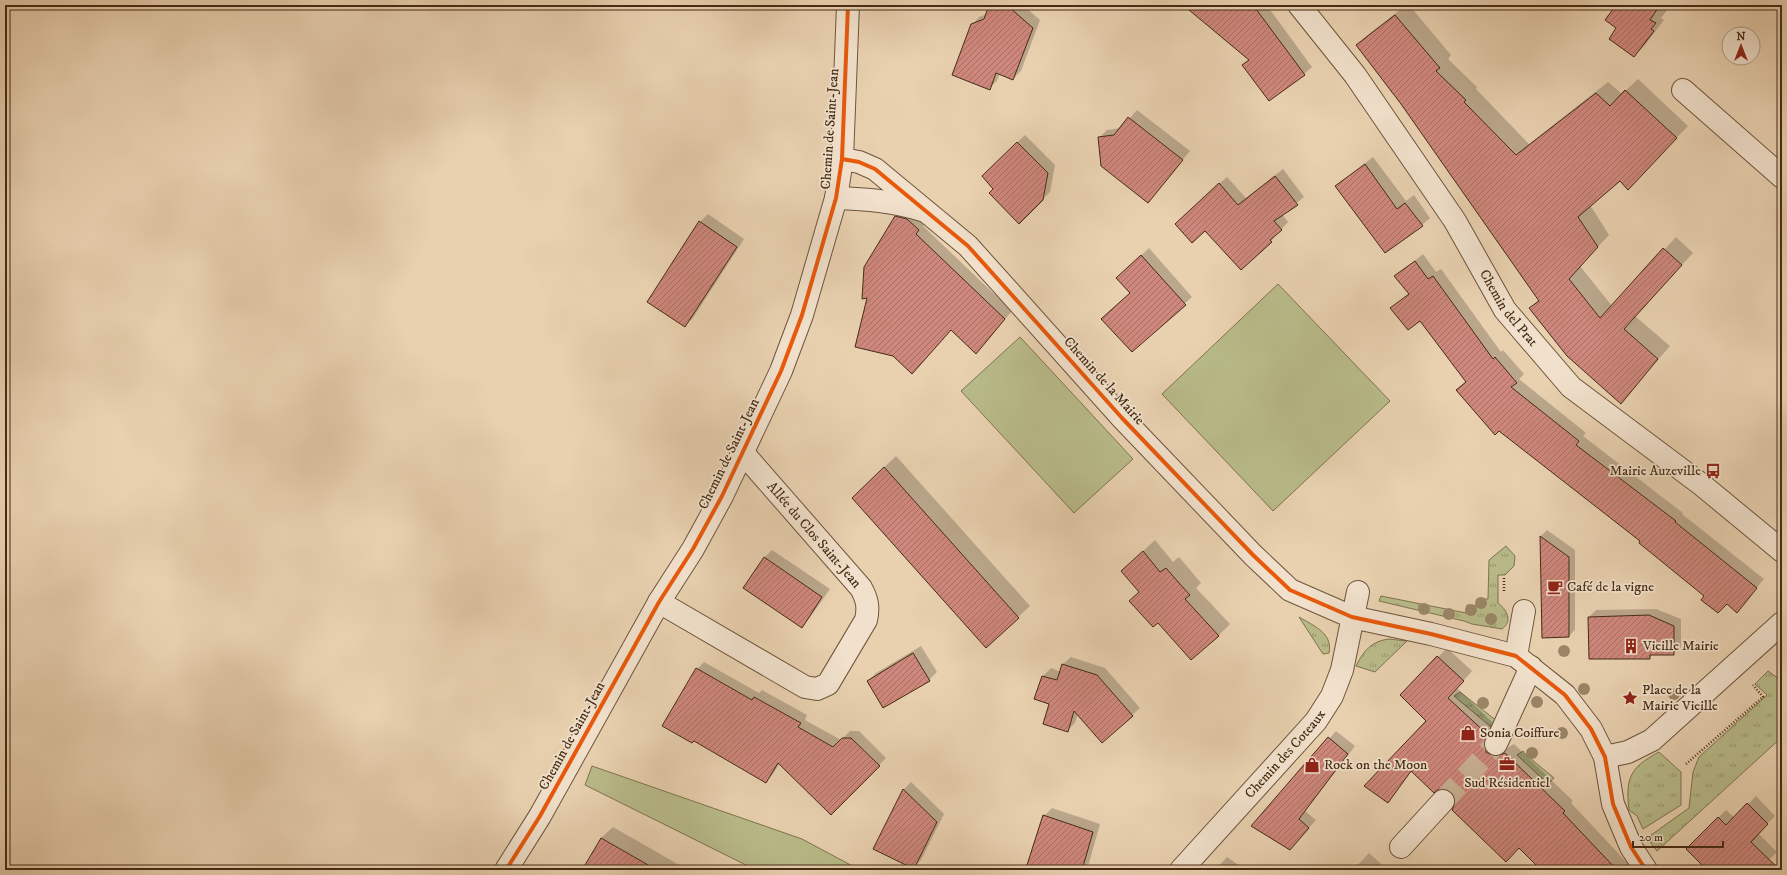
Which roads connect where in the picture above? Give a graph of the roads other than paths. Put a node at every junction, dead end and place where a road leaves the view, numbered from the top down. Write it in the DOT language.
graph roads {
  1 [pos="848,5"];
  2 [pos="1299,5"];
  3 [pos="1683,90"];
  4 [pos="842,159"];
  5 [pos="1782,177"];
  6 [pos="836,198"];
  7 [pos="925,211"];
  8 [pos="743,453"];
  9 [pos="1782,551"];
  10 [pos="1358,592"];
  11 [pos="659,602"];
  12 [pos="1524,611"];
  13 [pos="1352,617"];
  14 [pos="1782,622"];
  15 [pos="1524,662"];
  16 [pos="1496,744"];
  17 [pos="1605,757"];
  18 [pos="1443,801"];
  19 [pos="1401,847"];
  20 [pos="506,870"];
  21 [pos="1181,870"];
  22 [pos="1646,870"];
  1 -- 4 [label="street, Chemin de Saint-Jean"];
  2 -- 9 [label="street, Chemin del Prat"];
  3 -- 5 [label="street"];
  4 -- 6 [label="street, Chemin de Saint-Jean"];
  4 -- 7 [label="street, Chemin de la Mairie"];
  6 -- 7 [label="street, Chemin de la Mairie"];
  6 -- 8 [label="street, Chemin de Saint-Jean"];
  7 -- 13 [label="street, Chemin de la Mairie"];
  8 -- 11 [label="street, Chemin de Saint-Jean"];
  8 -- 11 [label="street, Allée du Clos Saint-Jean"];
  10 -- 13 [label="street, Chemin des Coteaux"];
  11 -- 20 [label="street, Chemin de Saint-Jean"];
  12 -- 15 [label="street"];
  13 -- 15 [label="street"];
  13 -- 21 [label="street, Chemin des Coteaux"];
  14 -- 17 [label="street"];
  15 -- 16 [label="street"];
  15 -- 17 [label="street"];
  17 -- 22 [label="street"];
  18 -- 19 [label="street"];
}
